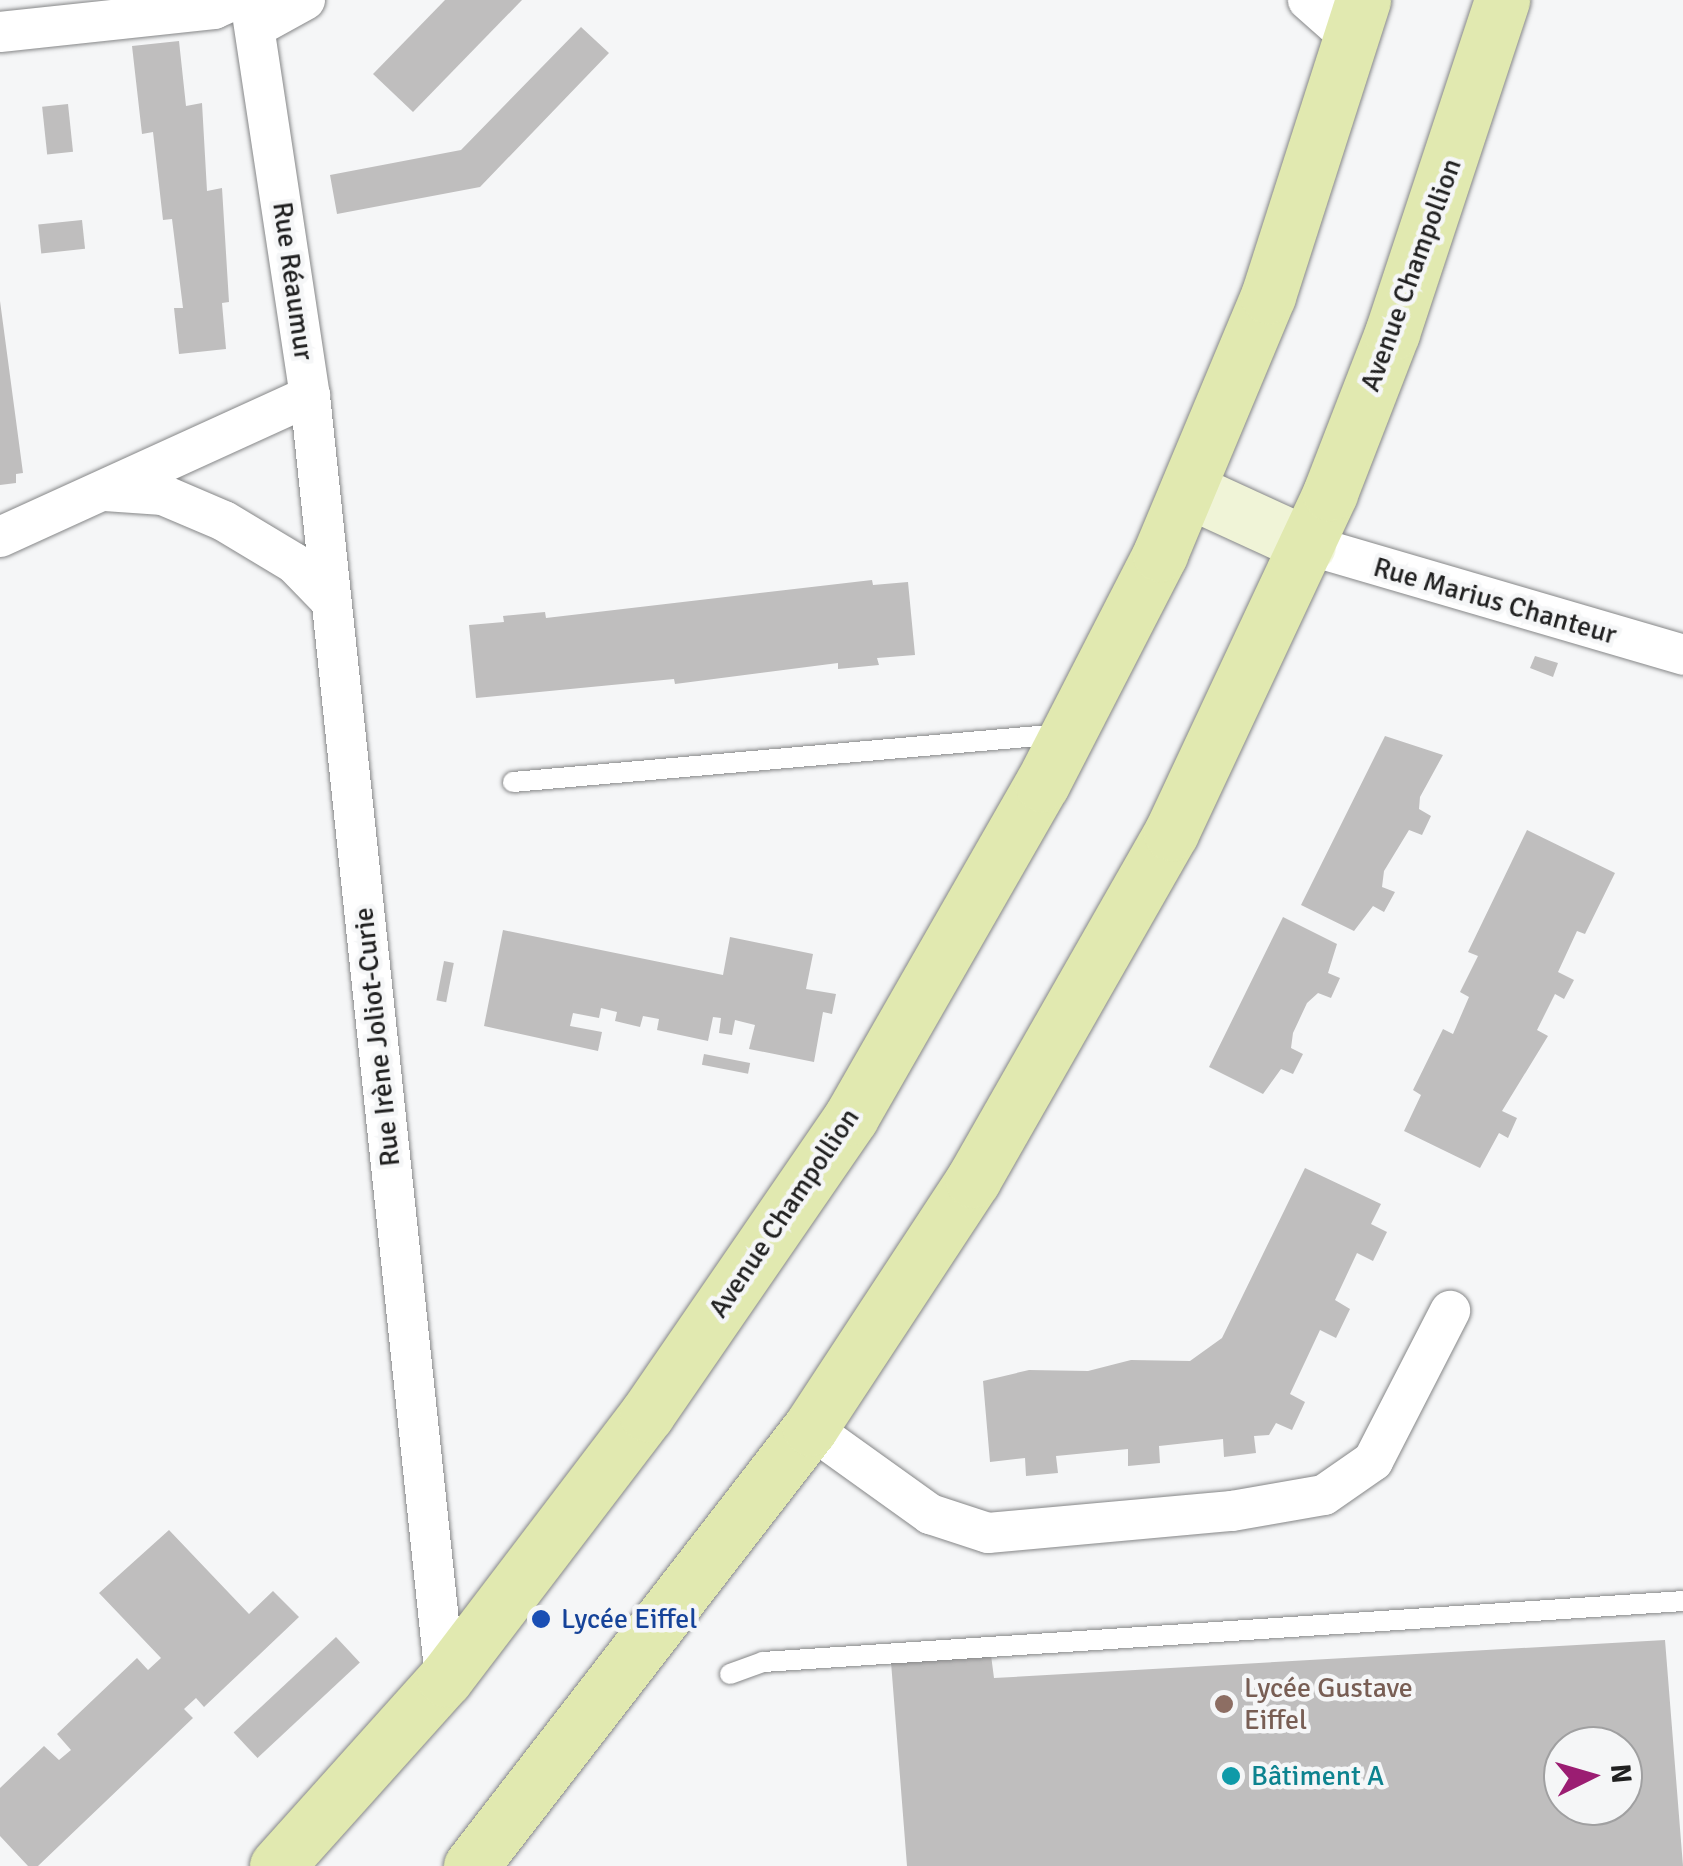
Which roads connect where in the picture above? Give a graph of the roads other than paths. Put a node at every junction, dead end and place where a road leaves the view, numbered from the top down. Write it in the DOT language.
graph roads {
  1 [pos="304,0"];
  2 [pos="1308,0"];
  3 [pos="1502,0"];
  4 [pos="247,9"];
  5 [pos="1358,20"];
  6 [pos="0,32"];
  7 [pos="310,396"];
  8 [pos="1188,490"];
  9 [pos="101,491"];
  10 [pos="0,537"];
  11 [pos="1308,545"];
  12 [pos="332,600"];
  13 [pos="1683,655"];
  14 [pos="1068,733"];
  15 [pos="513,782"];
  16 [pos="1450,1311"];
  17 [pos="810,1428"];
  18 [pos="1683,1601"];
  19 [pos="730,1674"];
  20 [pos="444,1679"];
  21 [pos="277,1866"];
  22 [pos="471,1866"];
  1 -- 4 [label="street"];
  2 -- 5 [label="street"];
  3 -- 11 [label="main road, Avenue Champollion"];
  4 -- 6 [label="street"];
  4 -- 7 [label="street, Rue Réaumur"];
  5 -- 8 [label="main road, Avenue Champollion"];
  7 -- 9 [label="street, Rue Réaumur"];
  7 -- 12 [label="street, Rue Irène Joliot-Curie"];
  8 -- 11 [label="street"];
  8 -- 14 [label="main road, Avenue Champollion"];
  9 -- 10 [label="street, Rue Réaumur"];
  9 -- 12 [label="street, Rue Réaumur"];
  11 -- 13 [label="street, Rue Marius Chanteur"];
  11 -- 17 [label="main road, Avenue Champollion"];
  12 -- 20 [label="street, Rue Irène Joliot-Curie"];
  14 -- 15 [label="lane"];
  14 -- 20 [label="main road, Avenue Champollion"];
  16 -- 17 [label="street"];
  17 -- 22 [label="main road, Avenue Champollion"];
  18 -- 19 [label="lane"];
  20 -- 21 [label="main road, Avenue Champollion"];
}
